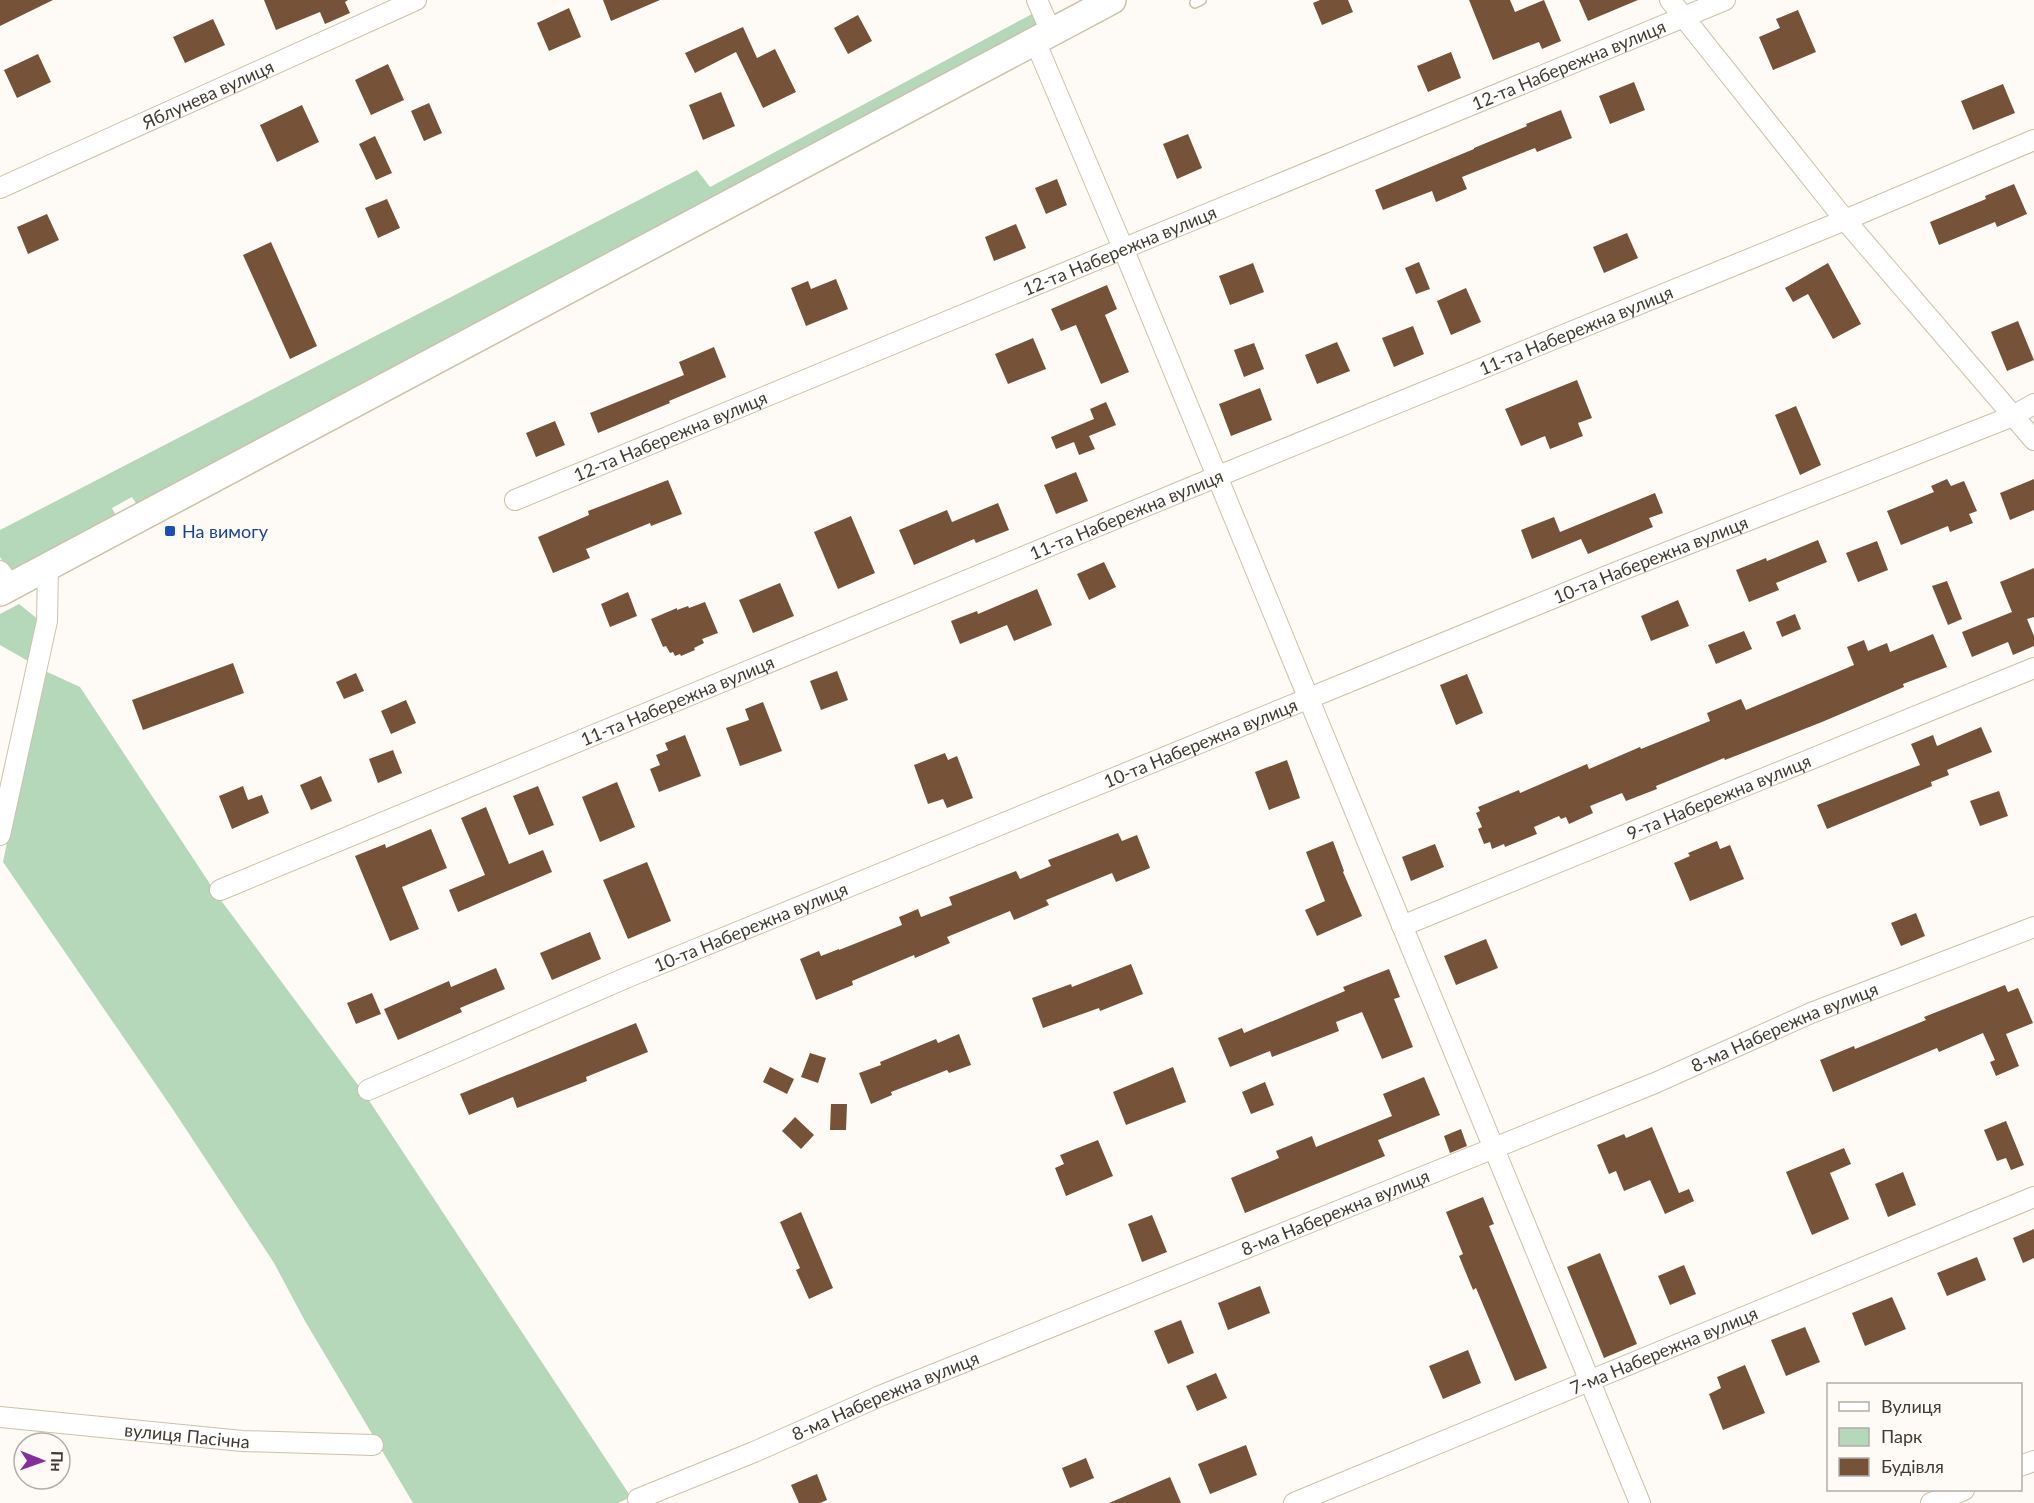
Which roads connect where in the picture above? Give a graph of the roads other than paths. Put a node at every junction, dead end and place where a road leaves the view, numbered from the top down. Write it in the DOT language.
graph roads {
  1 [pos="416,0"];
  2 [pos="1037,0"];
  3 [pos="1112,0"];
  4 [pos="1670,0"];
  5 [pos="1725,0"];
  6 [pos="1684,17"];
  7 [pos="1043,37"];
  8 [pos="2034,140"];
  9 [pos="0,188"];
  10 [pos="1845,220"];
  11 [pos="1123,248"];
  12 [pos="2034,404"];
  13 [pos="2013,416"];
  14 [pos="2034,440"];
  15 [pos="1216,477"];
  16 [pos="515,500"];
  17 [pos="48,567"];
  18 [pos="4,583"];
  19 [pos="2034,668"];
  20 [pos="1307,699"];
  21 [pos="0,835"];
  22 [pos="220,890"];
  23 [pos="1402,926"];
  24 [pos="2034,927"];
  25 [pos="368,1090"];
  26 [pos="1494,1148"];
  27 [pos="2034,1197"];
  28 [pos="1589,1382"];
  29 [pos="0,1417"];
  30 [pos="373,1445"];
  31 [pos="1961,1491"];
  32 [pos="638,1499"];
  33 [pos="1294,1503"];
  34 [pos="1640,1503"];
  35 [pos="1931,1503"];
  1 -- 9 [label="street, Яблунева вулиця"];
  2 -- 7 [label="street"];
  3 -- 7 [label="street"];
  4 -- 6 [label="street"];
  5 -- 6 [label="street, 12-та Набережна вулиця"];
  6 -- 10 [label="street"];
  6 -- 11 [label="street, 12-та Набережна вулиця"];
  7 -- 11 [label="street"];
  7 -- 17 [label="street"];
  8 -- 10 [label="street, 11-та Набережна вулиця"];
  10 -- 13 [label="street"];
  10 -- 15 [label="street, 11-та Набережна вулиця"];
  11 -- 15 [label="street"];
  11 -- 16 [label="street, 12-та Набережна вулиця"];
  12 -- 13 [label="street, 10-та Набережна вулиця"];
  13 -- 14 [label="street"];
  13 -- 20 [label="street, 10-та Набережна вулиця"];
  15 -- 20 [label="street"];
  15 -- 22 [label="street, 11-та Набережна вулиця"];
  17 -- 18 [label="street"];
  17 -- 21 [label="street"];
  19 -- 23 [label="street, 9-та Набережна вулиця"];
  20 -- 23 [label="street"];
  20 -- 25 [label="street, 10-та Набережна вулиця"];
  23 -- 26 [label="street"];
  24 -- 26 [label="street, 8-ма Набережна вулиця"];
  26 -- 28 [label="street"];
  26 -- 32 [label="street, 8-ма Набережна вулиця"];
  27 -- 28 [label="street, 7-ма Набережна вулиця"];
  28 -- 33 [label="street, 7-ма Набережна вулиця"];
  28 -- 34 [label="street"];
  29 -- 30 [label="street, вулиця Пасічна"];
  31 -- 35 [label="street"];
}
